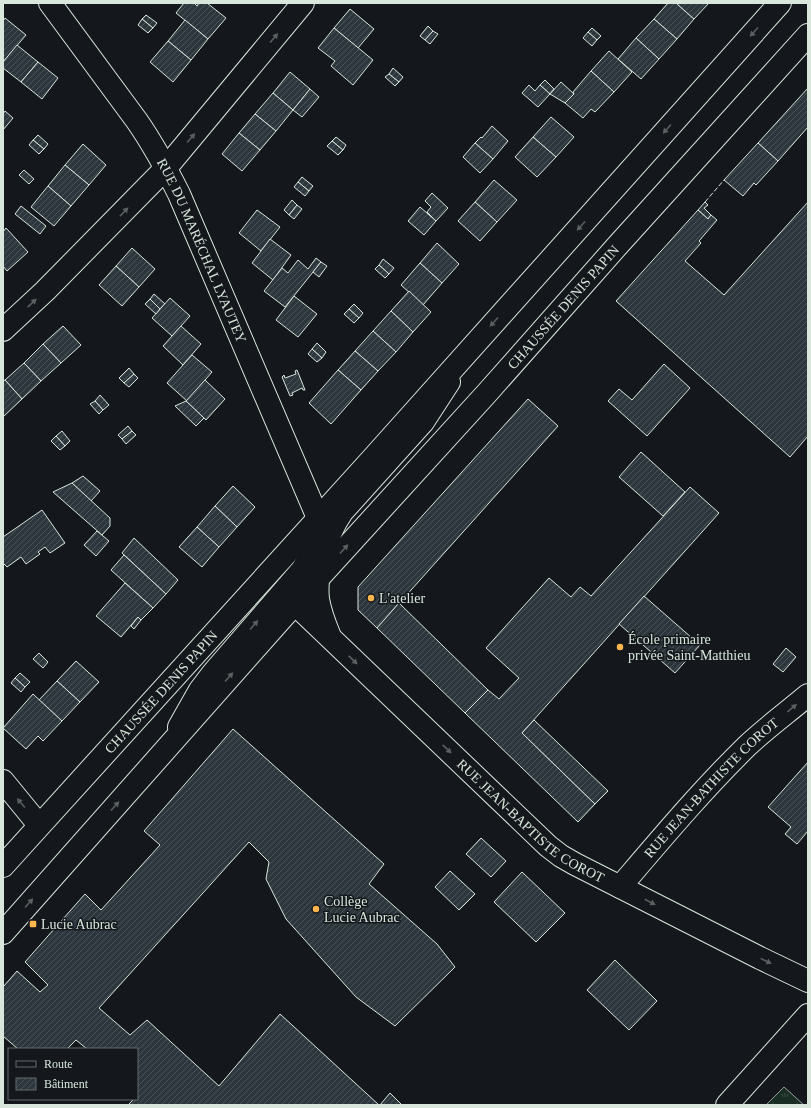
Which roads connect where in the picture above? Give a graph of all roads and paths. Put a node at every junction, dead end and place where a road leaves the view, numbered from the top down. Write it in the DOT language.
graph roads {
  1 [pos="50,3"];
  2 [pos="303,3"];
  3 [pos="780,3"];
  4 [pos="808,35"];
  5 [pos="166,168"];
  6 [pos="3,330"];
  7 [pos="462,358"];
  8 [pos="318,518"];
  9 [pos="318,578"];
  10 [pos="295,604"];
  11 [pos="330,637"];
  12 [pos="808,695"];
  13 [pos="167,748"];
  14 [pos="3,781"];
  15 [pos="39,825"];
  16 [pos="3,866"];
  17 [pos="620,887"];
  18 [pos="3,932"];
  19 [pos="808,981"];
  20 [pos="808,1015"];
  21 [pos="727,1105"];
  1 -- 5 [label="street, RUE DU MARÉCHAL LYAUTEY"];
  5 -- 2 [label="street, one-way"];
  3 -- 7 [label="street, CHAUSSÉE DENIS PAPIN, one-way"];
  9 -- 4 [label="street, CHAUSSÉE DENIS PAPIN, one-way"];
  6 -- 5 [label="street, one-way"];
  5 -- 8 [label="street, RUE DU MARÉCHAL LYAUTEY"];
  7 -- 8 [label="street, CHAUSSÉE DENIS PAPIN"];
  7 -- 9 [label="street, CHAUSSÉE DENIS PAPIN"];
  13 -- 8 [label="street, CHAUSSÉE DENIS PAPIN, one-way"];
  8 -- 15 [label="street, CHAUSSÉE DENIS PAPIN"];
  9 -- 10 [label="street, CHAUSSÉE DENIS PAPIN"];
  9 -- 11 [label="street, CHAUSSÉE DENIS PAPIN"];
  10 -- 11 [label="street, RUE JEAN-BAPTISTE COROT"];
  13 -- 10 [label="street, CHAUSSÉE DENIS PAPIN, one-way"];
  11 -- 17 [label="street, RUE JEAN-BAPTISTE COROT, one-way"];
  17 -- 12 [label="street, RUE JEAN-BATHISTE COROT, one-way"];
  18 -- 13 [label="street, CHAUSSÉE DENIS PAPIN, one-way"];
  15 -- 14 [label="street, one-way"];
  15 -- 16 [label="street, CHAUSSÉE DENIS PAPIN"];
  17 -- 19 [label="street, RUE JEAN-BAPTISTE COROT, one-way"];
  20 -- 21 [label="street"];
}
